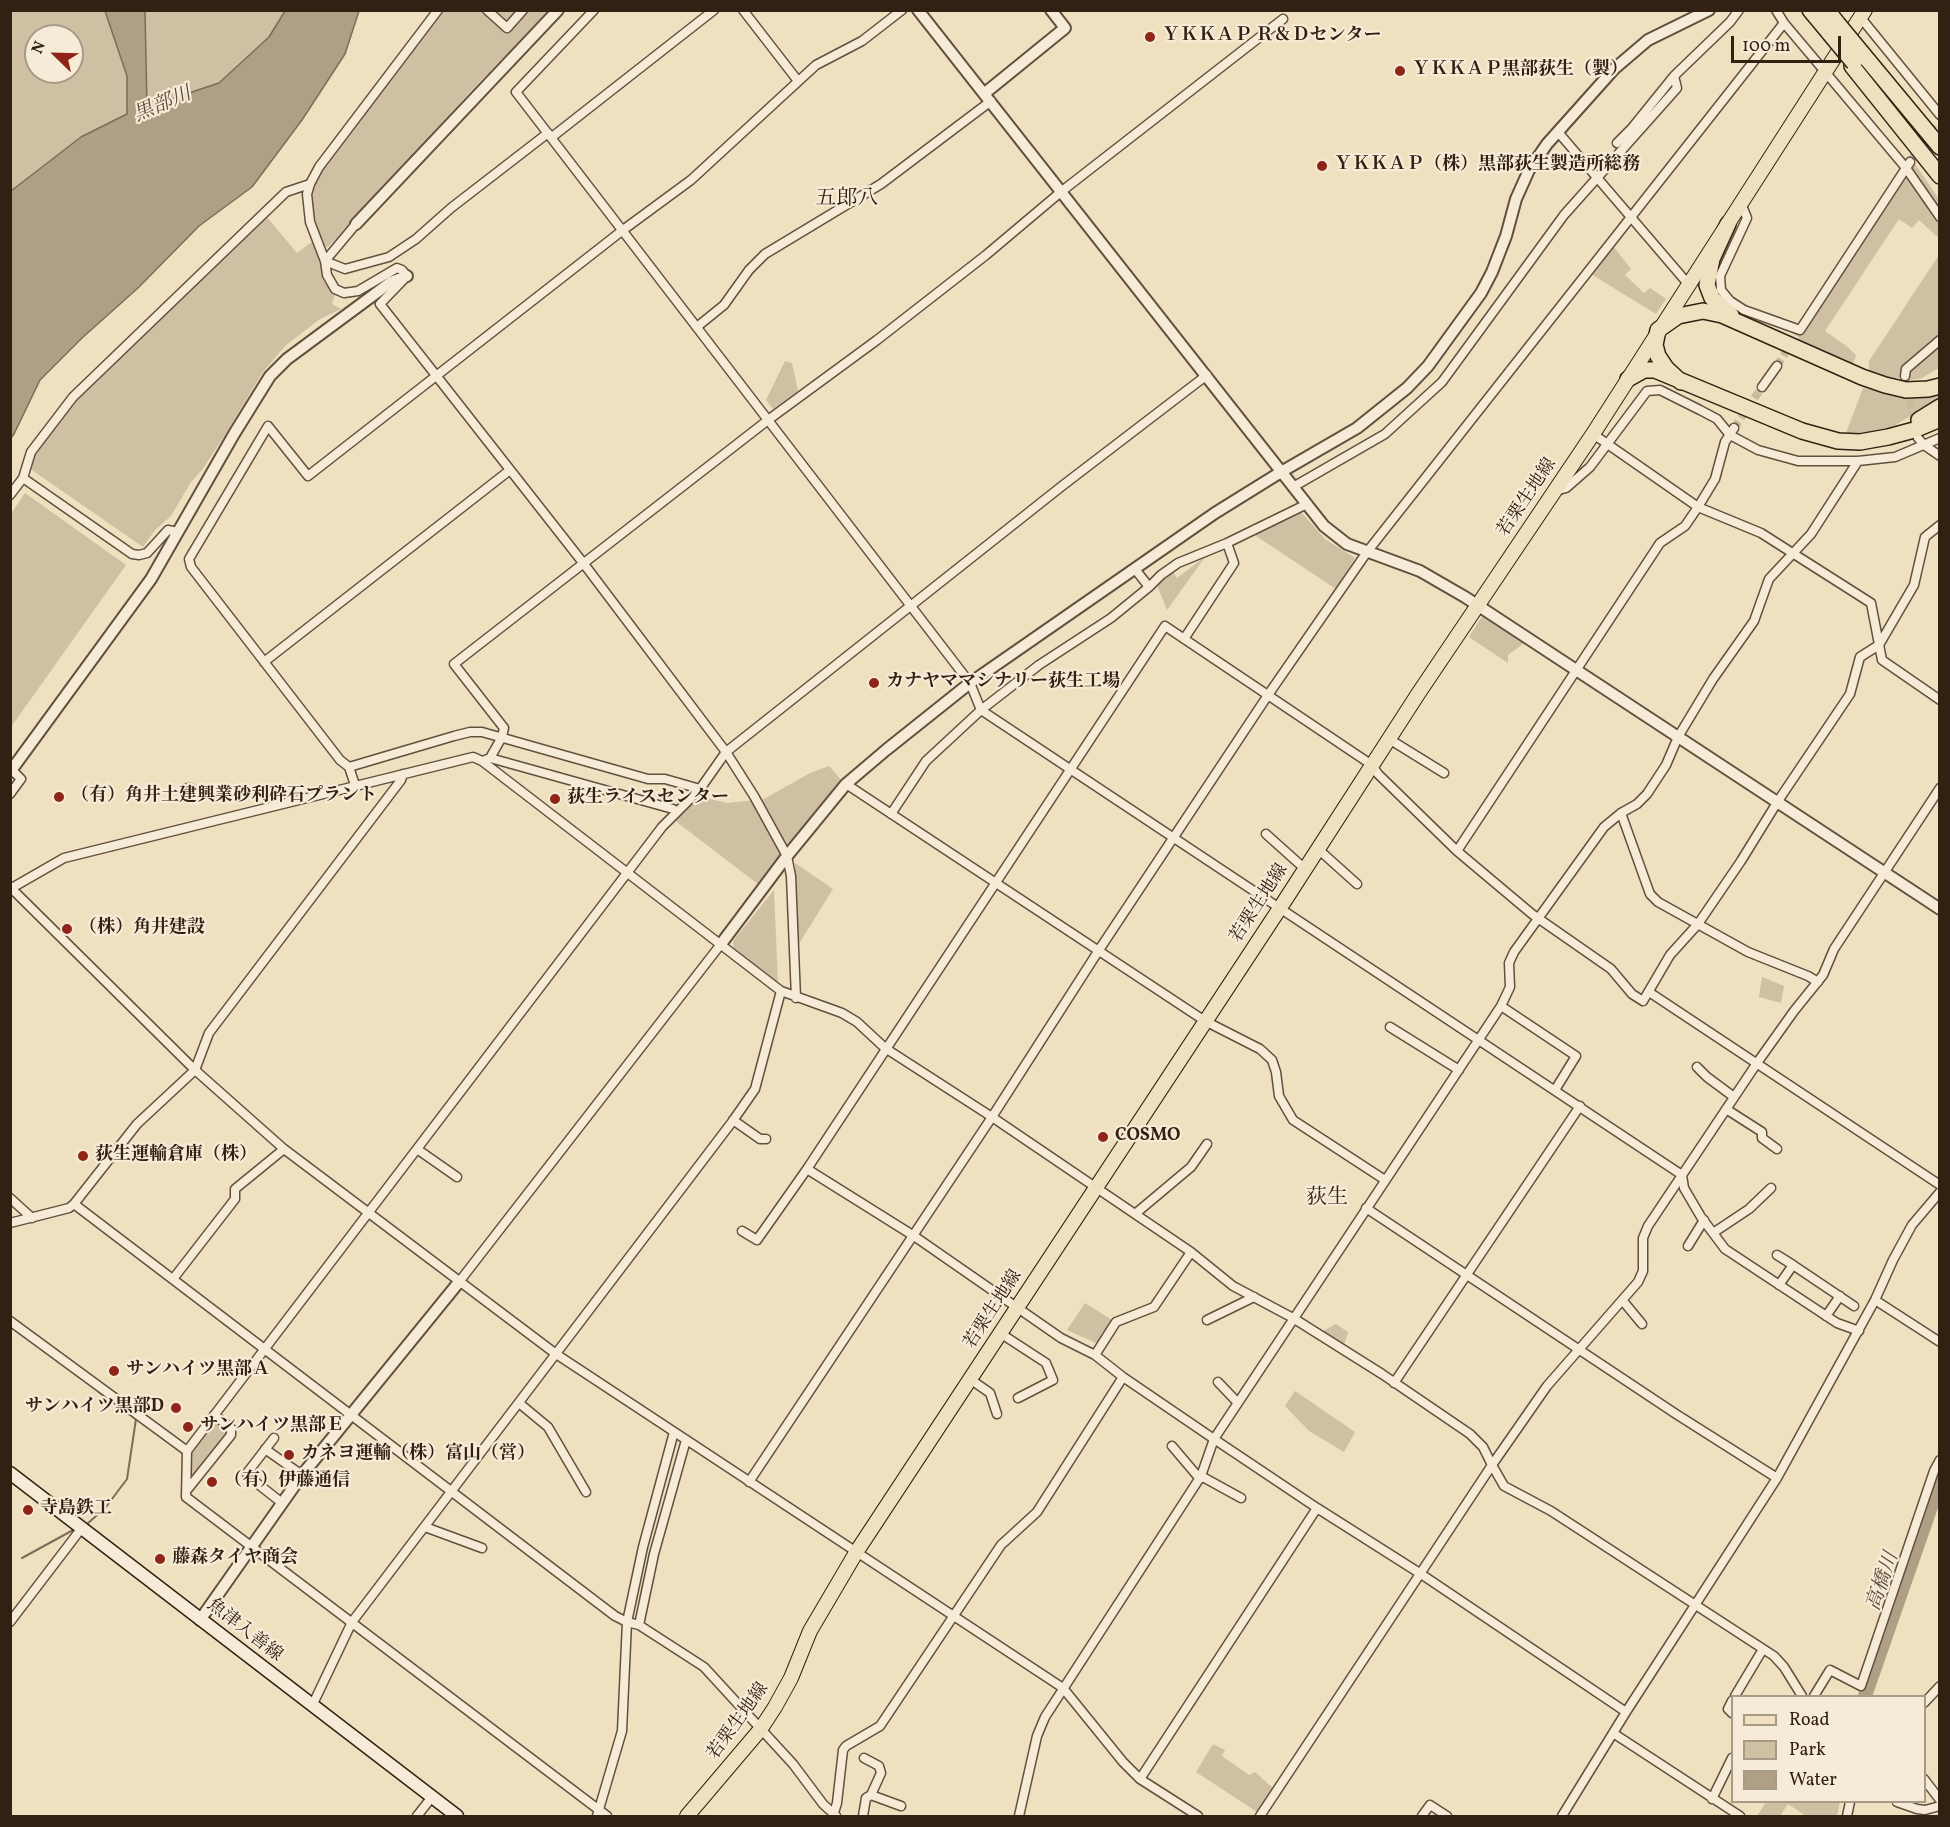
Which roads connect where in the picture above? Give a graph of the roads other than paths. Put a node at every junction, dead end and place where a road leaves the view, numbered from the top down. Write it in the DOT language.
graph roads {
  1 [pos="438,10"];
  2 [pos="487,10"];
  3 [pos="523,10"];
  4 [pos="558,10"];
  5 [pos="594,10"];
  6 [pos="714,10"];
  7 [pos="743,10"];
  8 [pos="902,10"];
  9 [pos="918,10"];
  10 [pos="1052,10"];
  11 [pos="1709,10"];
  12 [pos="1738,10"];
  13 [pos="1776,10"];
  14 [pos="1818,13"];
  15 [pos="1863,14"];
  16 [pos="1283,19"];
  17 [pos="1784,23"];
  18 [pos="1856,61"];
  19 [pos="1826,73"];
  20 [pos="1674,76"];
  21 [pos="798,81"];
  22 [pos="988,97"];
  23 [pos="1938,118"];
  24 [pos="1558,132"];
  25 [pos="550,135"];
  26 [pos="1617,142"];
  27 [pos="1940,147"];
  28 [pos="1908,165"];
  29 [pos="1940,165"];
  30 [pos="1940,176"];
  31 [pos="1597,178"];
  32 [pos="310,184"];
  33 [pos="1062,191"];
  34 [pos="1741,203"];
  35 [pos="1940,218"];
  36 [pos="1631,219"];
  37 [pos="1728,224"];
  38 [pos="356,225"];
  39 [pos="623,230"];
  40 [pos="325,261"];
  41 [pos="407,276"];
  42 [pos="1689,285"];
  43 [pos="1742,323"];
  44 [pos="698,326"];
  45 [pos="1658,330"];
  46 [pos="1940,340"];
  47 [pos="1777,366"];
  48 [pos="1207,375"];
  49 [pos="437,376"];
  50 [pos="1905,376"];
  51 [pos="1940,377"];
  52 [pos="1628,379"];
  53 [pos="1873,381"];
  54 [pos="1681,382"];
  55 [pos="1940,386"];
  56 [pos="1762,387"];
  57 [pos="1940,407"];
  58 [pos="1940,419"];
  59 [pos="768,420"];
  60 [pos="1732,431"];
  61 [pos="1593,434"];
  62 [pos="1940,438"];
  63 [pos="1872,440"];
  64 [pos="1921,442"];
  65 [pos="1608,444"];
  66 [pos="1940,456"];
  67 [pos="1858,461"];
  68 [pos="510,470"];
  69 [pos="1281,472"];
  70 [pos="23,478"];
  71 [pos="1293,487"];
  72 [pos="1554,491"];
  73 [pos="10,495"];
  74 [pos="1307,504"];
  75 [pos="1698,507"];
  76 [pos="1940,525"];
  77 [pos="178,532"];
  78 [pos="1227,543"];
  79 [pos="1367,552"];
  80 [pos="1794,553"];
  81 [pos="584,564"];
  82 [pos="1135,569"];
  83 [pos="1149,587"];
  84 [pos="1478,605"];
  85 [pos="912,606"];
  86 [pos="1184,639"];
  87 [pos="1879,645"];
  88 [pos="264,662"];
  89 [pos="1576,669"];
  90 [pos="970,683"];
  91 [pos="1268,695"];
  92 [pos="1940,700"];
  93 [pos="981,710"];
  94 [pos="1678,736"];
  95 [pos="502,737"];
  96 [pos="1389,739"];
  97 [pos="726,752"];
  98 [pos="486,759"];
  99 [pos="1372,765"];
  100 [pos="349,766"];
  101 [pos="1071,769"];
  102 [pos="11,771"];
  103 [pos="1443,773"];
  104 [pos="403,774"];
  105 [pos="846,784"];
  106 [pos="355,785"];
  107 [pos="1940,788"];
  108 [pos="700,789"];
  109 [pos="10,794"];
  110 [pos="1778,801"];
  111 [pos="676,812"];
  112 [pos="1622,813"];
  113 [pos="891,814"];
  114 [pos="1266,834"];
  115 [pos="1174,838"];
  116 [pos="1318,849"];
  117 [pos="1457,850"];
  118 [pos="787,856"];
  119 [pos="1305,869"];
  120 [pos="1885,872"];
  121 [pos="627,873"];
  122 [pos="996,882"];
  123 [pos="1357,884"];
  124 [pos="11,888"];
  125 [pos="1280,908"];
  126 [pos="1940,909"];
  127 [pos="1538,919"];
  128 [pos="1698,924"];
  129 [pos="721,944"];
  130 [pos="1099,950"];
  131 [pos="1818,982"];
  132 [pos="781,991"];
  133 [pos="1649,992"];
  134 [pos="796,998"];
  135 [pos="1501,1006"];
  136 [pos="1205,1021"];
  137 [pos="1390,1027"];
  138 [pos="1479,1040"];
  139 [pos="885,1048"];
  140 [pos="1757,1063"];
  141 [pos="1697,1067"];
  142 [pos="195,1070"];
  143 [pos="1459,1070"];
  144 [pos="1555,1090"];
  145 [pos="1734,1097"];
  146 [pos="1580,1106"];
  147 [pos="1726,1108"];
  148 [pos="992,1117"];
  149 [pos="733,1120"];
  150 [pos="766,1139"];
  151 [pos="1207,1144"];
  152 [pos="284,1149"];
  153 [pos="417,1149"];
  154 [pos="1777,1149"];
  155 [pos="807,1169"];
  156 [pos="1682,1175"];
  157 [pos="457,1177"];
  158 [pos="1385,1180"];
  159 [pos="1940,1185"];
  160 [pos="1096,1188"];
  161 [pos="1771,1188"];
  162 [pos="1940,1192"];
  163 [pos="10,1198"];
  164 [pos="74,1204"];
  165 [pos="1366,1208"];
  166 [pos="369,1212"];
  167 [pos="1135,1214"];
  168 [pos="32,1218"];
  169 [pos="1704,1220"];
  170 [pos="10,1223"];
  171 [pos="742,1231"];
  172 [pos="1713,1233"];
  173 [pos="914,1236"];
  174 [pos="1688,1245"];
  175 [pos="1191,1252"];
  176 [pos="1777,1255"];
  177 [pos="1793,1265"];
  178 [pos="1467,1275"];
  179 [pos="173,1279"];
  180 [pos="459,1282"];
  181 [pos="1779,1285"];
  182 [pos="1840,1296"];
  183 [pos="1254,1297"];
  184 [pos="1875,1300"];
  185 [pos="1623,1301"];
  186 [pos="1854,1306"];
  187 [pos="1017,1307"];
  188 [pos="1826,1316"];
  189 [pos="1293,1318"];
  190 [pos="1207,1320"];
  191 [pos="10,1321"];
  192 [pos="1642,1324"];
  193 [pos="1859,1331"];
  194 [pos="1000,1333"];
  195 [pos="1940,1342"];
  196 [pos="1579,1348"];
  197 [pos="264,1349"];
  198 [pos="556,1354"];
  199 [pos="1095,1355"];
  200 [pos="1123,1377"];
  201 [pos="970,1379"];
  202 [pos="1218,1382"];
  203 [pos="1394,1383"];
  204 [pos="1018,1398"];
  205 [pos="519,1403"];
  206 [pos="1238,1403"];
  207 [pos="352,1414"];
  208 [pos="997,1414"];
  209 [pos="214,1415"];
  210 [pos="674,1432"];
  211 [pos="274,1438"];
  212 [pos="1215,1439"];
  213 [pos="686,1440"];
  214 [pos="1172,1446"];
  215 [pos="266,1449"];
  216 [pos="187,1451"];
  217 [pos="1940,1461"];
  218 [pos="1492,1465"];
  219 [pos="10,1473"];
  220 [pos="302,1475"];
  221 [pos="1201,1478"];
  222 [pos="1777,1478"];
  223 [pos="749,1482"];
  224 [pos="187,1490"];
  225 [pos="452,1492"];
  226 [pos="585,1492"];
  227 [pos="1241,1498"];
  228 [pos="282,1503"];
  229 [pos="1317,1508"];
  230 [pos="425,1527"];
  231 [pos="81,1528"];
  232 [pos="251,1545"];
  233 [pos="482,1548"];
  234 [pos="857,1551"];
  235 [pos="1421,1574"];
  236 [pos="1695,1605"];
  237 [pos="954,1615"];
  238 [pos="200,1620"];
  239 [pos="10,1622"];
  240 [pos="352,1622"];
  241 [pos="627,1622"];
  242 [pos="639,1624"];
  243 [pos="1763,1649"];
  244 [pos="1940,1686"];
  245 [pos="1063,1688"];
  246 [pos="1736,1695"];
  247 [pos="1801,1695"];
  248 [pos="1815,1695"];
  249 [pos="1926,1701"];
  250 [pos="312,1706"];
  251 [pos="1626,1712"];
  252 [pos="760,1730"];
  253 [pos="1613,1733"];
  254 [pos="864,1758"];
  255 [pos="1731,1760"];
  256 [pos="1140,1779"];
  257 [pos="1926,1782"];
  258 [pos="871,1795"];
  259 [pos="432,1797"];
  260 [pos="1712,1799"];
  261 [pos="1940,1800"];
  262 [pos="1900,1803"];
  263 [pos="901,1806"];
  264 [pos="1940,1806"];
  265 [pos="598,1813"];
  266 [pos="1735,1815"];
  267 [pos="417,1816"];
  268 [pos="457,1816"];
  269 [pos="607,1816"];
  270 [pos="687,1816"];
  271 [pos="834,1816"];
  272 [pos="863,1816"];
  273 [pos="1019,1816"];
  274 [pos="1198,1816"];
  275 [pos="1260,1816"];
  276 [pos="1422,1816"];
  277 [pos="1447,1816"];
  278 [pos="1562,1816"];
  1 -- 32 [label="street"];
  2 -- 3 [label="street"];
  4 -- 38 [label="street"];
  5 -- 25 [label="street"];
  6 -- 25 [label="street"];
  7 -- 21 [label="street"];
  8 -- 21 [label="street"];
  9 -- 22 [label="street"];
  10 -- 22 [label="street"];
  11 -- 24 [label="street"];
  12 -- 20 [label="street"];
  13 -- 17 [label="street"];
  14 -- 18 [label="highway, bridge"];
  15 -- 19 [label="main road, 若栗生地線"];
  15 -- 23 [label="street"];
  16 -- 33 [label="street"];
  17 -- 19 [label="street"];
  17 -- 36 [label="street"];
  18 -- 27 [label="highway"];
  18 -- 29 [label="highway"];
  18 -- 30 [label="highway"];
  19 -- 28 [label="street"];
  19 -- 34 [label="main road, 若栗生地線"];
  20 -- 26 [label="street"];
  20 -- 31 [label="street"];
  21 -- 39 [label="street"];
  22 -- 33 [label="street"];
  22 -- 44 [label="street"];
  24 -- 31 [label="street"];
  24 -- 69 [label="street"];
  25 -- 39 [label="street"];
  25 -- 40 [label="street"];
  28 -- 34 [label="street"];
  28 -- 35 [label="street"];
  31 -- 36 [label="street"];
  31 -- 71 [label="street"];
  32 -- 40 [label="street"];
  32 -- 70 [label="street"];
  33 -- 48 [label="street"];
  33 -- 59 [label="street"];
  34 -- 37 [label="main road, 若栗生地線"];
  36 -- 42 [label="street"];
  36 -- 79 [label="street"];
  37 -- 42 [label="main road, 若栗生地線"];
  37 -- 43 [label="highway"];
  38 -- 40 [label="street"];
  39 -- 44 [label="street"];
  39 -- 49 [label="street"];
  40 -- 41 [label="street"];
  41 -- 49 [label="street"];
  41 -- 77 [label="street"];
  42 -- 45 [label="main road, 若栗生地線"];
  43 -- 45 [label="highway"];
  43 -- 53 [label="highway"];
  44 -- 59 [label="street"];
  45 -- 52 [label="main road, 若栗生地線"];
  45 -- 54 [label="highway"];
  46 -- 50 [label="street"];
  47 -- 56 [label="street"];
  48 -- 69 [label="street"];
  48 -- 85 [label="street"];
  49 -- 68 [label="street"];
  49 -- 88 [label="street"];
  51 -- 53 [label="highway"];
  52 -- 54 [label="highway"];
  52 -- 61 [label="main road, 若栗生地線"];
  53 -- 55 [label="highway"];
  54 -- 63 [label="highway"];
  57 -- 63 [label="highway"];
  58 -- 63 [label="highway"];
  59 -- 81 [label="street"];
  59 -- 85 [label="street"];
  60 -- 65 [label="street"];
  60 -- 67 [label="street"];
  60 -- 75 [label="street"];
  61 -- 65 [label="street"];
  61 -- 72 [label="main road, 若栗生地線"];
  62 -- 64 [label="street"];
  64 -- 66 [label="street"];
  64 -- 67 [label="street"];
  65 -- 72 [label="street"];
  65 -- 75 [label="street"];
  67 -- 80 [label="street"];
  68 -- 81 [label="street"];
  68 -- 88 [label="street"];
  69 -- 71 [label="street"];
  69 -- 82 [label="street"];
  70 -- 73 [label="street"];
  70 -- 77 [label="street"];
  71 -- 74 [label="street"];
  72 -- 84 [label="main road, 若栗生地線"];
  74 -- 78 [label="street"];
  74 -- 79 [label="street"];
  75 -- 80 [label="street"];
  75 -- 89 [label="street"];
  76 -- 87 [label="street"];
  77 -- 102 [label="street"];
  78 -- 83 [label="street"];
  78 -- 86 [label="street"];
  79 -- 84 [label="street"];
  79 -- 91 [label="street"];
  80 -- 87 [label="street"];
  80 -- 94 [label="street"];
  81 -- 95 [label="street"];
  81 -- 97 [label="street"];
  82 -- 83 [label="street"];
  82 -- 90 [label="street"];
  83 -- 93 [label="street"];
  84 -- 89 [label="street"];
  84 -- 96 [label="main road, 若栗生地線"];
  85 -- 90 [label="street"];
  85 -- 97 [label="street"];
  86 -- 91 [label="street"];
  86 -- 101 [label="street"];
  87 -- 92 [label="street"];
  87 -- 110 [label="street"];
  88 -- 100 [label="street"];
  89 -- 94 [label="street"];
  89 -- 117 [label="street"];
  90 -- 93 [label="street"];
  90 -- 105 [label="street"];
  91 -- 99 [label="street"];
  91 -- 115 [label="street"];
  93 -- 101 [label="street"];
  93 -- 113 [label="street"];
  94 -- 110 [label="street"];
  94 -- 112 [label="street"];
  95 -- 98 [label="street"];
  95 -- 100 [label="street"];
  95 -- 108 [label="street"];
  96 -- 99 [label="main road, 若栗生地線"];
  96 -- 103 [label="street"];
  97 -- 108 [label="street"];
  97 -- 118 [label="street"];
  98 -- 104 [label="street"];
  98 -- 111 [label="street"];
  98 -- 121 [label="street"];
  99 -- 116 [label="main road, 若栗生地線"];
  99 -- 117 [label="street"];
  100 -- 106 [label="street"];
  101 -- 115 [label="street"];
  101 -- 122 [label="street"];
  102 -- 109 [label="street"];
  104 -- 106 [label="street"];
  104 -- 142 [label="street"];
  105 -- 113 [label="street"];
  105 -- 118 [label="street"];
  106 -- 124 [label="street"];
  107 -- 120 [label="street"];
  108 -- 111 [label="street"];
  110 -- 120 [label="street"];
  110 -- 128 [label="street"];
  111 -- 121 [label="street"];
  112 -- 127 [label="street"];
  112 -- 128 [label="street"];
  113 -- 122 [label="street"];
  114 -- 119 [label="street"];
  115 -- 125 [label="street"];
  115 -- 130 [label="street"];
  116 -- 119 [label="main road, 若栗生地線"];
  116 -- 123 [label="street"];
  117 -- 127 [label="street"];
  118 -- 129 [label="street"];
  118 -- 134 [label="street"];
  119 -- 125 [label="main road, 若栗生地線"];
  120 -- 126 [label="street"];
  120 -- 131 [label="street"];
  121 -- 129 [label="street"];
  121 -- 153 [label="street"];
  122 -- 130 [label="street"];
  122 -- 139 [label="street"];
  124 -- 142 [label="street"];
  125 -- 136 [label="main road, 若栗生地線"];
  125 -- 138 [label="street"];
  127 -- 133 [label="street"];
  127 -- 135 [label="street"];
  128 -- 131 [label="street"];
  128 -- 133 [label="street"];
  129 -- 132 [label="street"];
  129 -- 180 [label="street"];
  130 -- 136 [label="street"];
  130 -- 148 [label="street"];
  131 -- 140 [label="street"];
  132 -- 134 [label="street"];
  132 -- 149 [label="street"];
  133 -- 140 [label="street"];
  134 -- 139 [label="street"];
  135 -- 138 [label="street"];
  135 -- 144 [label="street"];
  136 -- 158 [label="street"];
  136 -- 160 [label="main road, 若栗生地線"];
  137 -- 143 [label="street"];
  138 -- 143 [label="street"];
  138 -- 144 [label="street"];
  139 -- 148 [label="street"];
  139 -- 155 [label="street"];
  140 -- 145 [label="street"];
  140 -- 159 [label="street"];
  141 -- 145 [label="street"];
  142 -- 152 [label="street"];
  142 -- 164 [label="street"];
  143 -- 158 [label="street"];
  144 -- 146 [label="street"];
  145 -- 147 [label="street"];
  146 -- 156 [label="street"];
  146 -- 178 [label="street"];
  147 -- 154 [label="street"];
  147 -- 156 [label="street"];
  148 -- 160 [label="street"];
  148 -- 173 [label="street"];
  149 -- 150 [label="street"];
  149 -- 198 [label="street"];
  151 -- 167 [label="street"];
  152 -- 166 [label="street"];
  152 -- 179 [label="street"];
  153 -- 157 [label="street"];
  153 -- 166 [label="street"];
  155 -- 171 [label="street"];
  155 -- 173 [label="street"];
  156 -- 169 [label="street"];
  156 -- 185 [label="street"];
  158 -- 165 [label="street"];
  160 -- 167 [label="street"];
  160 -- 187 [label="main road, 若栗生地線"];
  161 -- 172 [label="street"];
  162 -- 184 [label="street"];
  163 -- 168 [label="street"];
  164 -- 168 [label="street"];
  164 -- 179 [label="street"];
  165 -- 178 [label="street"];
  165 -- 189 [label="street"];
  166 -- 180 [label="street"];
  166 -- 197 [label="street"];
  167 -- 175 [label="street"];
  168 -- 170 [label="street"];
  169 -- 172 [label="street"];
  169 -- 174 [label="street"];
  172 -- 181 [label="street"];
  173 -- 187 [label="street"];
  173 -- 223 [label="street"];
  175 -- 183 [label="street"];
  175 -- 199 [label="street"];
  176 -- 177 [label="street"];
  177 -- 181 [label="street"];
  177 -- 182 [label="street"];
  178 -- 196 [label="street"];
  178 -- 203 [label="street"];
  179 -- 197 [label="street"];
  180 -- 198 [label="street"];
  180 -- 207 [label="street"];
  181 -- 188 [label="street"];
  182 -- 186 [label="street"];
  182 -- 188 [label="street"];
  183 -- 189 [label="street"];
  183 -- 190 [label="street"];
  184 -- 193 [label="street"];
  184 -- 195 [label="street"];
  185 -- 192 [label="street"];
  185 -- 196 [label="street"];
  187 -- 194 [label="main road, 若栗生地線"];
  187 -- 199 [label="street"];
  188 -- 193 [label="street"];
  189 -- 203 [label="street"];
  189 -- 206 [label="street"];
  191 -- 216 [label="street"];
  193 -- 222 [label="street"];
  194 -- 201 [label="main road, 若栗生地線"];
  194 -- 204 [label="street"];
  196 -- 218 [label="street"];
  196 -- 222 [label="street"];
  197 -- 207 [label="street"];
  197 -- 209 [label="street"];
  198 -- 205 [label="street"];
  198 -- 210 [label="street"];
  199 -- 200 [label="street"];
  200 -- 212 [label="street"];
  200 -- 237 [label="street"];
  201 -- 208 [label="street"];
  201 -- 234 [label="main road, 若栗生地線"];
  202 -- 206 [label="street"];
  203 -- 218 [label="street"];
  205 -- 225 [label="street"];
  205 -- 226 [label="street"];
  206 -- 212 [label="street"];
  207 -- 220 [label="street"];
  207 -- 225 [label="street"];
  209 -- 216 [label="street"];
  209 -- 224 [label="street"];
  210 -- 213 [label="street"];
  210 -- 241 [label="street"];
  211 -- 215 [label="street"];
  212 -- 221 [label="street"];
  212 -- 229 [label="street"];
  213 -- 223 [label="street"];
  213 -- 242 [label="street"];
  214 -- 221 [label="street"];
  215 -- 220 [label="street"];
  215 -- 228 [label="street"];
  216 -- 224 [label="street"];
  217 -- 248 [label="street"];
  218 -- 235 [label="street"];
  218 -- 236 [label="street"];
  219 -- 231 [label="main road, 魚津入善線"];
  220 -- 228 [label="street"];
  221 -- 227 [label="street"];
  221 -- 245 [label="street"];
  222 -- 236 [label="street"];
  223 -- 234 [label="street"];
  224 -- 232 [label="street"];
  225 -- 230 [label="street"];
  225 -- 241 [label="street"];
  228 -- 232 [label="street"];
  229 -- 235 [label="street"];
  229 -- 256 [label="street"];
  230 -- 233 [label="street"];
  230 -- 240 [label="street"];
  231 -- 238 [label="main road, 魚津入善線"];
  231 -- 239 [label="street"];
  232 -- 238 [label="street"];
  232 -- 240 [label="street"];
  234 -- 237 [label="street"];
  234 -- 252 [label="main road, 若栗生地線"];
  235 -- 251 [label="street"];
  235 -- 275 [label="street"];
  236 -- 243 [label="street"];
  236 -- 251 [label="street"];
  237 -- 245 [label="street"];
  237 -- 271 [label="street"];
  238 -- 250 [label="main road, 魚津入善線"];
  240 -- 250 [label="street"];
  240 -- 265 [label="street"];
  241 -- 242 [label="street"];
  241 -- 265 [label="street"];
  242 -- 252 [label="street"];
  243 -- 246 [label="street"];
  243 -- 247 [label="street"];
  244 -- 249 [label="street"];
  245 -- 256 [label="street"];
  245 -- 273 [label="street"];
  250 -- 259 [label="main road, 魚津入善線"];
  251 -- 253 [label="street"];
  252 -- 270 [label="main road, 若栗生地線"];
  252 -- 271 [label="street"];
  253 -- 260 [label="street"];
  253 -- 278 [label="street"];
  254 -- 258 [label="street"];
  255 -- 260 [label="street"];
  256 -- 274 [label="street"];
  257 -- 261 [label="street"];
  258 -- 263 [label="street"];
  258 -- 272 [label="street"];
  259 -- 267 [label="street"];
  259 -- 268 [label="main road, 魚津入善線"];
  260 -- 266 [label="street"];
  262 -- 264 [label="street"];
  265 -- 269 [label="street"];
  276 -- 277 [label="street"];
}
